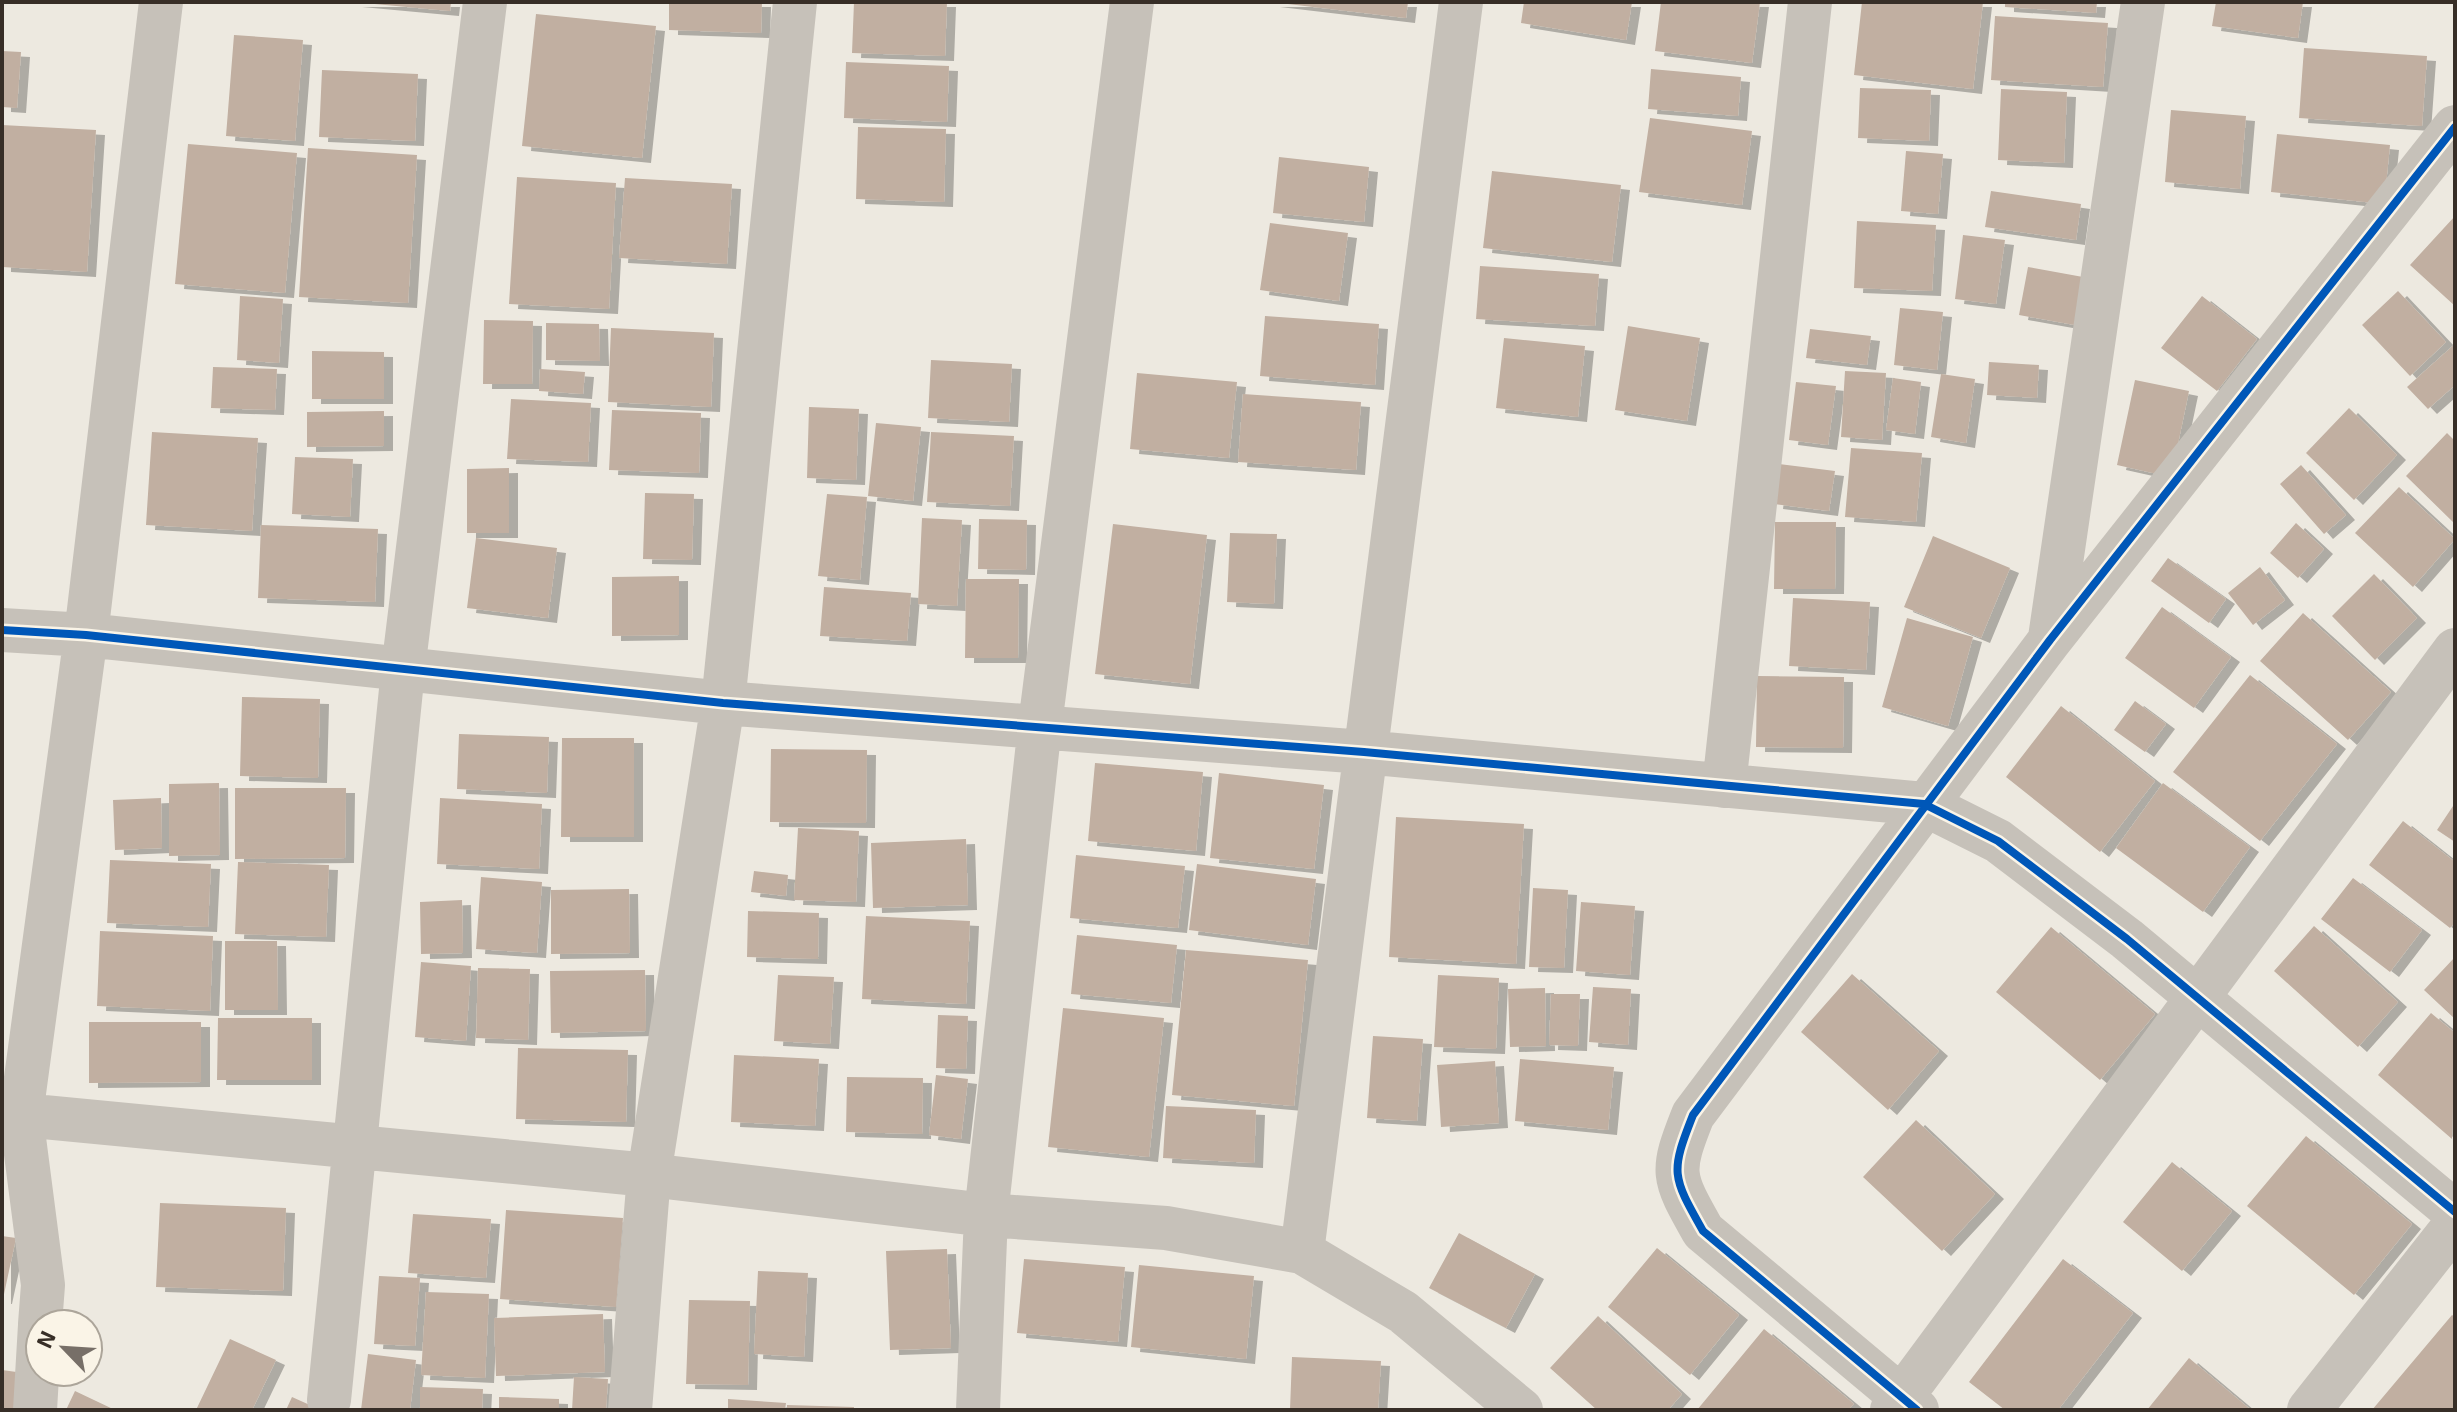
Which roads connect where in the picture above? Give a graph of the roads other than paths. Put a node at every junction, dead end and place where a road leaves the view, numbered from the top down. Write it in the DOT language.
graph roads {
  1 [pos="161,2"];
  2 [pos="485,2"];
  3 [pos="795,2"];
  4 [pos="1132,2"];
  5 [pos="1461,2"];
  6 [pos="1810,2"];
  7 [pos="2143,2"];
  8 [pos="2455,127"];
  9 [pos="2,630"];
  10 [pos="86,635"];
  11 [pos="2050,640"];
  12 [pos="2455,650"];
  13 [pos="403,670"];
  14 [pos="723,703"];
  15 [pos="1040,725"];
  16 [pos="1364,752"];
  17 [pos="1724,786"];
  18 [pos="1924,804"];
  19 [pos="2198,996"];
  20 [pos="12,1114"];
  21 [pos="352,1149"];
  22 [pos="649,1175"];
  23 [pos="2455,1212"];
  24 [pos="986,1215"];
  25 [pos="2455,1225"];
  26 [pos="1302,1252"];
  27 [pos="41,1308"];
  28 [pos="36,1388"];
  29 [pos="329,1400"];
  30 [pos="1903,1406"];
  31 [pos="35,1410"];
  32 [pos="630,1410"];
  33 [pos="978,1410"];
  34 [pos="1521,1410"];
  35 [pos="2309,1410"];
  1 -- 10 [label="street"];
  2 -- 13 [label="street"];
  3 -- 14 [label="street"];
  4 -- 15 [label="street"];
  5 -- 16 [label="street"];
  6 -- 17 [label="street"];
  7 -- 11 [label="street"];
  8 -- 11 [label="street"];
  9 -- 10 [label="street"];
  10 -- 13 [label="street"];
  10 -- 20 [label="street"];
  11 -- 18 [label="street"];
  12 -- 19 [label="street"];
  13 -- 14 [label="street"];
  13 -- 21 [label="street"];
  14 -- 15 [label="street"];
  14 -- 22 [label="street"];
  15 -- 16 [label="street"];
  15 -- 24 [label="street"];
  16 -- 17 [label="street"];
  16 -- 26 [label="street"];
  17 -- 18 [label="street"];
  18 -- 19 [label="street"];
  18 -- 30 [label="street"];
  19 -- 23 [label="street"];
  19 -- 30 [label="street"];
  20 -- 21 [label="street"];
  20 -- 27 [label="street"];
  21 -- 22 [label="street"];
  21 -- 29 [label="street"];
  22 -- 24 [label="street"];
  22 -- 32 [label="street"];
  24 -- 26 [label="street"];
  24 -- 33 [label="street"];
  25 -- 35 [label="street"];
  26 -- 34 [label="street"];
  28 -- 31 [label="street"];
}
